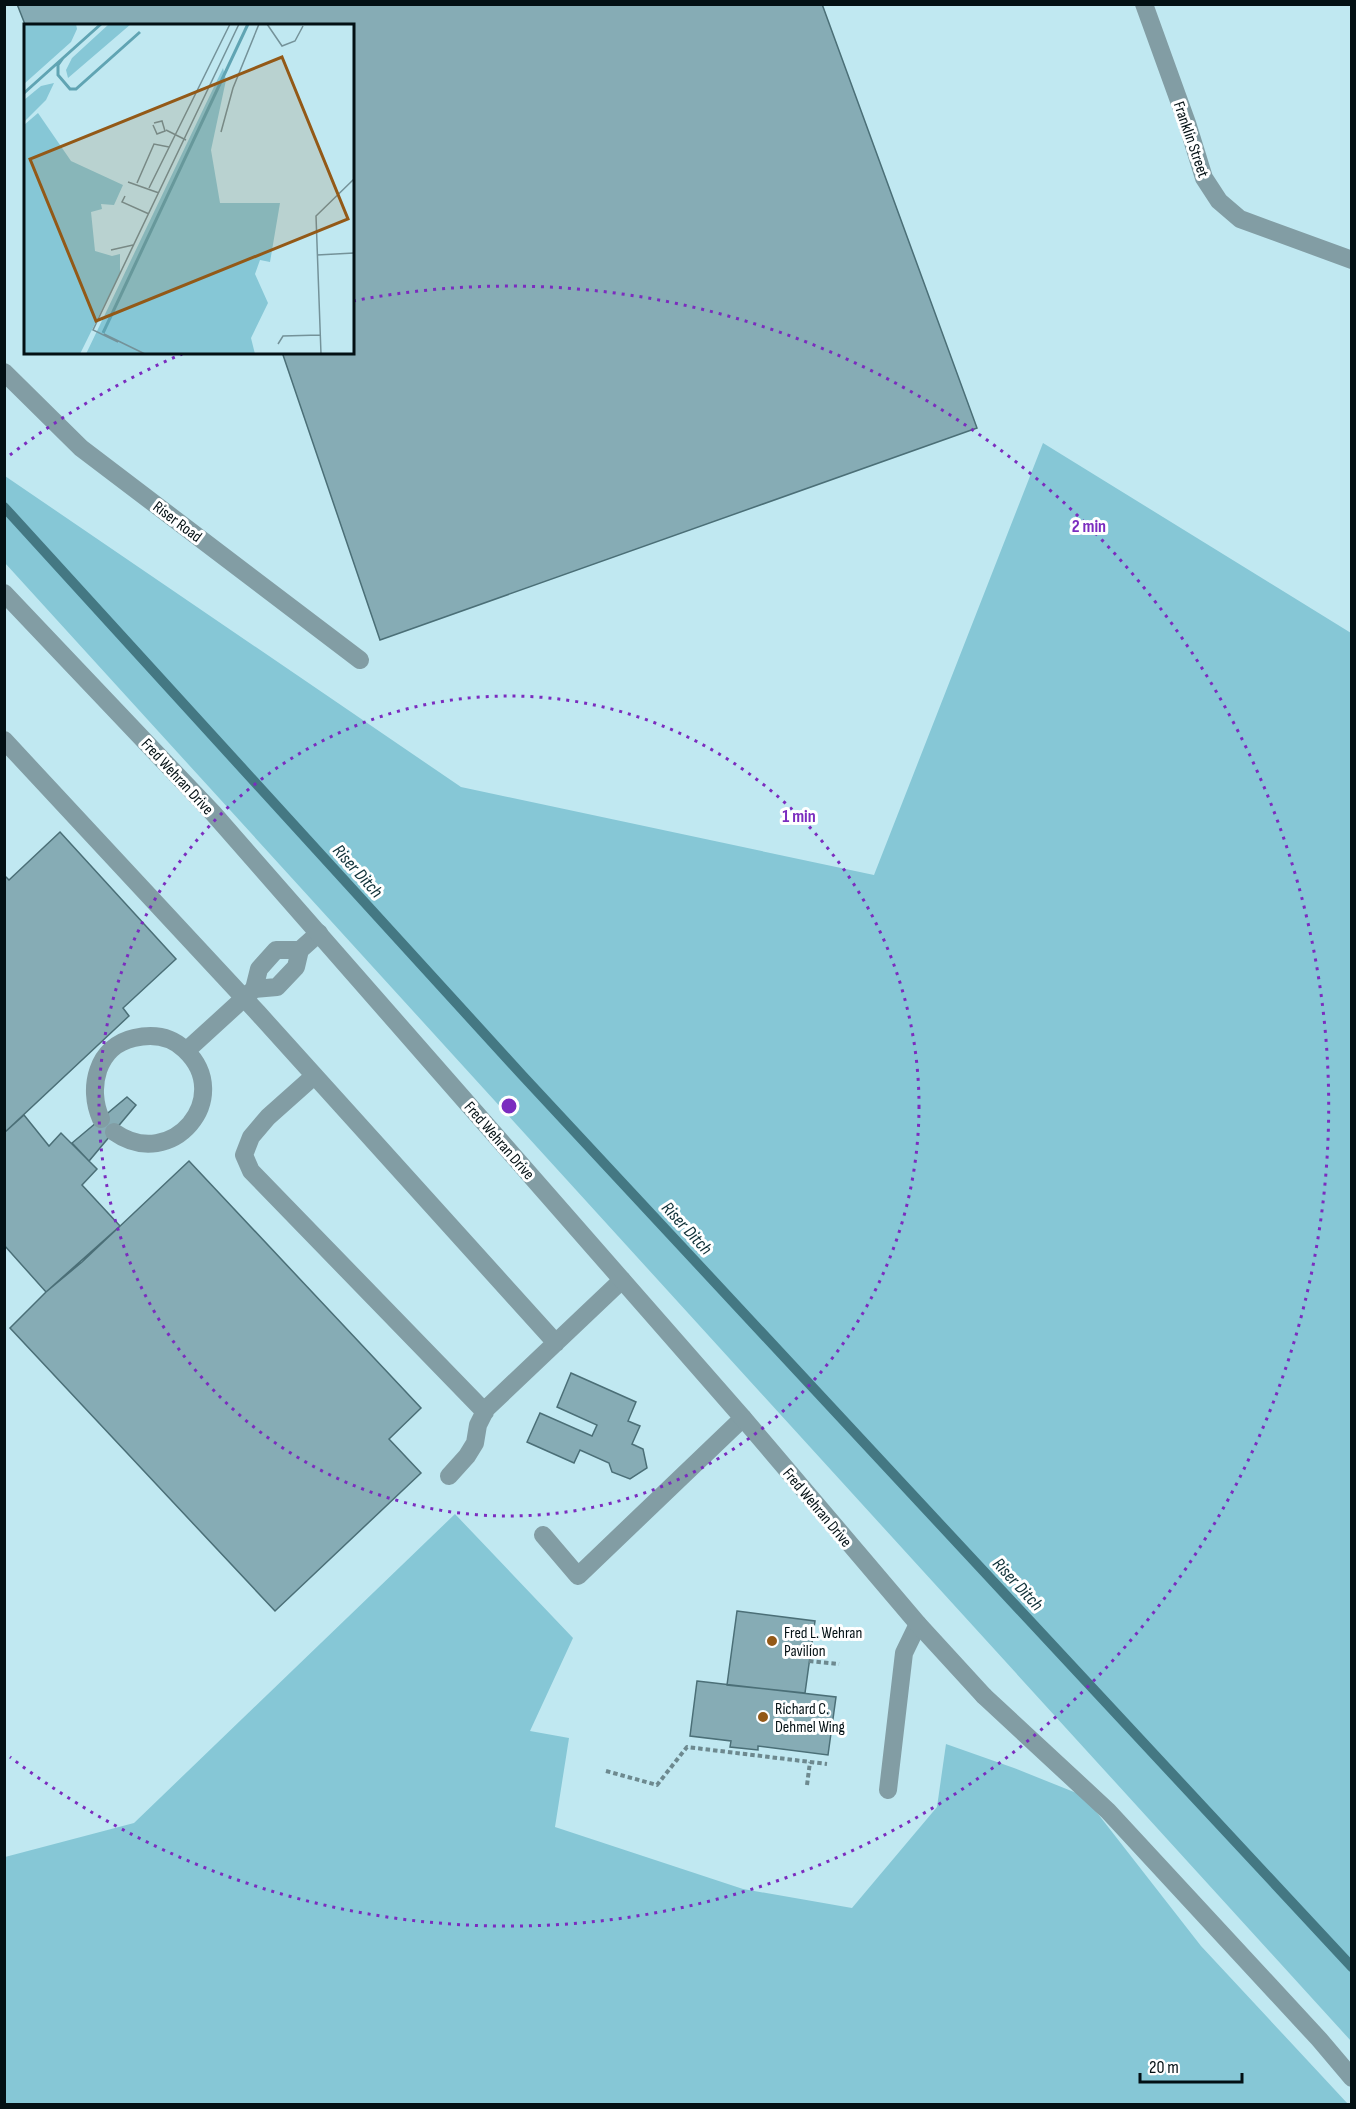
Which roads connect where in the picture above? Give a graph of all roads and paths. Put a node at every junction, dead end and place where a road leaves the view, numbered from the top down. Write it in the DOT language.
graph roads {
  1 [pos="1144,4"];
  2 [pos="1352,260"];
  3 [pos="4,372"];
  4 [pos="4,593"];
  5 [pos="360,660"];
  6 [pos="4,740"];
  7 [pos="319,933"];
  8 [pos="300,950"];
  9 [pos="249,994"];
  10 [pos="186,1051"];
  11 [pos="314,1076"];
  12 [pos="622,1280"];
  13 [pos="556,1343"];
  14 [pos="484,1412"];
  15 [pos="743,1418"];
  16 [pos="449,1476"];
  17 [pos="543,1535"];
  18 [pos="918,1624"];
  19 [pos="809,1661"];
  20 [pos="839,1665"];
  21 [pos="810,1762"];
  22 [pos="827,1764"];
  23 [pos="606,1771"];
  24 [pos="807,1785"];
  25 [pos="888,1790"];
  26 [pos="1352,2078"];
  1 -- 2 [label="street, Franklin Street"];
  3 -- 5 [label="street, Riser Road"];
  4 -- 7 [label="street, Fred Wehran Drive"];
  6 -- 9 [label="street"];
  7 -- 8 [label="street"];
  7 -- 12 [label="street, Fred Wehran Drive"];
  8 -- 9 [label="street"];
  8 -- 9 [label="street"];
  9 -- 10 [label="street"];
  9 -- 11 [label="street"];
  10 -- 10 [label="street"];
  11 -- 13 [label="street"];
  11 -- 14 [label="street"];
  12 -- 13 [label="street"];
  12 -- 15 [label="street, Fred Wehran Drive"];
  13 -- 14 [label="street"];
  14 -- 16 [label="street"];
  15 -- 17 [label="street"];
  15 -- 18 [label="street, Fred Wehran Drive"];
  18 -- 25 [label="street"];
  18 -- 26 [label="street, Fred Wehran Drive"];
  19 -- 20 [label="path"];
  21 -- 22 [label="path"];
  21 -- 23 [label="path"];
  21 -- 24 [label="path"];
}
